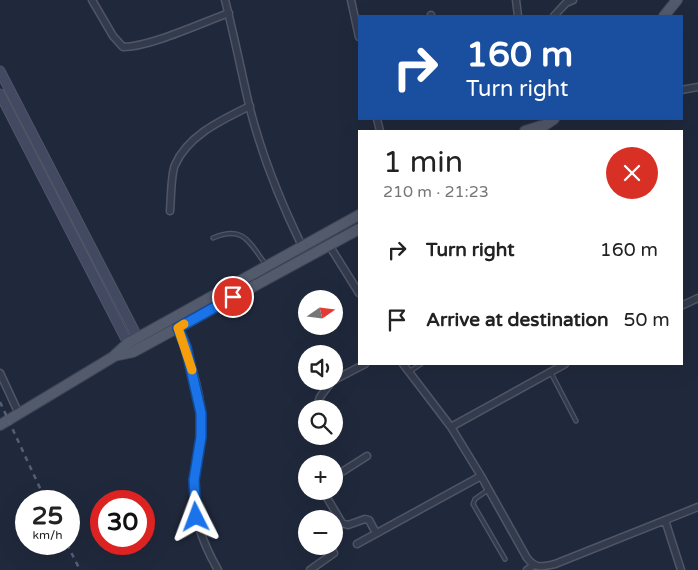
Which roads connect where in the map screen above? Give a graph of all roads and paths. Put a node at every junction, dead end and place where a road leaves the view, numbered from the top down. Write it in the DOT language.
graph roads {
  1 [pos="92,0"];
  2 [pos="225,0"];
  3 [pos="351,0"];
  4 [pos="516,0"];
  5 [pos="573,0"];
  6 [pos="677,0"];
  7 [pos="228,12"];
  8 [pos="518,15"];
  9 [pos="555,15"];
  10 [pos="665,15"];
  11 [pos="358,32"];
  12 [pos="0,71"];
  13 [pos="698,87"];
  14 [pos="683,90"];
  15 [pos="0,94"];
  16 [pos="250,106"];
  17 [pos="552,120"];
  18 [pos="539,129"];
  19 [pos="170,211"];
  20 [pos="358,216"];
  21 [pos="329,231"];
  22 [pos="358,231"];
  23 [pos="212,238"];
  24 [pos="332,243"];
  25 [pos="302,246"];
  26 [pos="266,266"];
  27 [pos="256,271"];
  28 [pos="261,282"];
  29 [pos="358,291"];
  30 [pos="698,298"];
  31 [pos="683,305"];
  32 [pos="178,328"];
  33 [pos="137,337"];
  34 [pos="128,343"];
  35 [pos="143,347"];
  36 [pos="133,352"];
  37 [pos="113,357"];
  38 [pos="363,365"];
  39 [pos="404,365"];
  40 [pos="420,365"];
  41 [pos="563,365"];
  42 [pos="408,372"];
  43 [pos="550,372"];
  44 [pos="0,373"];
  45 [pos="343,376"];
  46 [pos="19,414"];
  47 [pos="576,421"];
  48 [pos="0,425"];
  49 [pos="451,427"];
  50 [pos="367,456"];
  51 [pos="343,471"];
  52 [pos="481,476"];
  53 [pos="489,490"];
  54 [pos="328,500"];
  55 [pos="698,507"];
  56 [pos="665,520"];
  57 [pos="376,533"];
  58 [pos="357,544"];
  59 [pos="331,555"];
  60 [pos="505,560"];
  61 [pos="534,565"];
  62 [pos="555,567"];
  63 [pos="218,570"];
  64 [pos="310,570"];
  65 [pos="527,570"];
  66 [pos="680,570"];
  1 -- 7 [label="street"];
  2 -- 7 [label="street"];
  3 -- 11 [label="street"];
  4 -- 8 [label="street"];
  5 -- 9 [label="street"];
  6 -- 10 [label="main road"];
  7 -- 16 [label="street"];
  12 -- 33 [label="street"];
  13 -- 14 [label="street"];
  15 -- 34 [label="street"];
  16 -- 19 [label="street"];
  16 -- 25 [label="street"];
  17 -- 18 [label="main road"];
  20 -- 21 [label="main road"];
  21 -- 24 [label="main road"];
  21 -- 25 [label="main road"];
  22 -- 24 [label="main road"];
  23 -- 26 [label="lane"];
  24 -- 28 [label="main road"];
  24 -- 29 [label="street"];
  25 -- 26 [label="main road"];
  26 -- 27 [label="main road"];
  27 -- 28 [label="main road"];
  27 -- 33 [label="main road"];
  28 -- 32 [label="main road"];
  30 -- 31 [label="street"];
  32 -- 35 [label="main road"];
  32 -- 63 [label="street"];
  33 -- 34 [label="main road"];
  33 -- 35 [label="street"];
  34 -- 36 [label="street"];
  34 -- 37 [label="main road"];
  35 -- 36 [label="main road"];
  36 -- 37 [label="main road"];
  37 -- 46 [label="main road"];
  38 -- 45 [label="street"];
  39 -- 42 [label="street"];
  40 -- 42 [label="lane"];
  41 -- 43 [label="street"];
  42 -- 49 [label="street"];
  43 -- 47 [label="lane"];
  43 -- 49 [label="street"];
  44 -- 46 [label="street"];
  46 -- 48 [label="main road"];
  49 -- 52 [label="street"];
  50 -- 51 [label="street"];
  52 -- 53 [label="street"];
  52 -- 57 [label="street"];
  53 -- 60 [label="lane"];
  53 -- 61 [label="street"];
  54 -- 57 [label="street"];
  55 -- 56 [label="street"];
  56 -- 62 [label="street"];
  56 -- 66 [label="street"];
  57 -- 58 [label="street"];
  59 -- 64 [label="street"];
  61 -- 62 [label="street"];
  61 -- 65 [label="street"];
}
